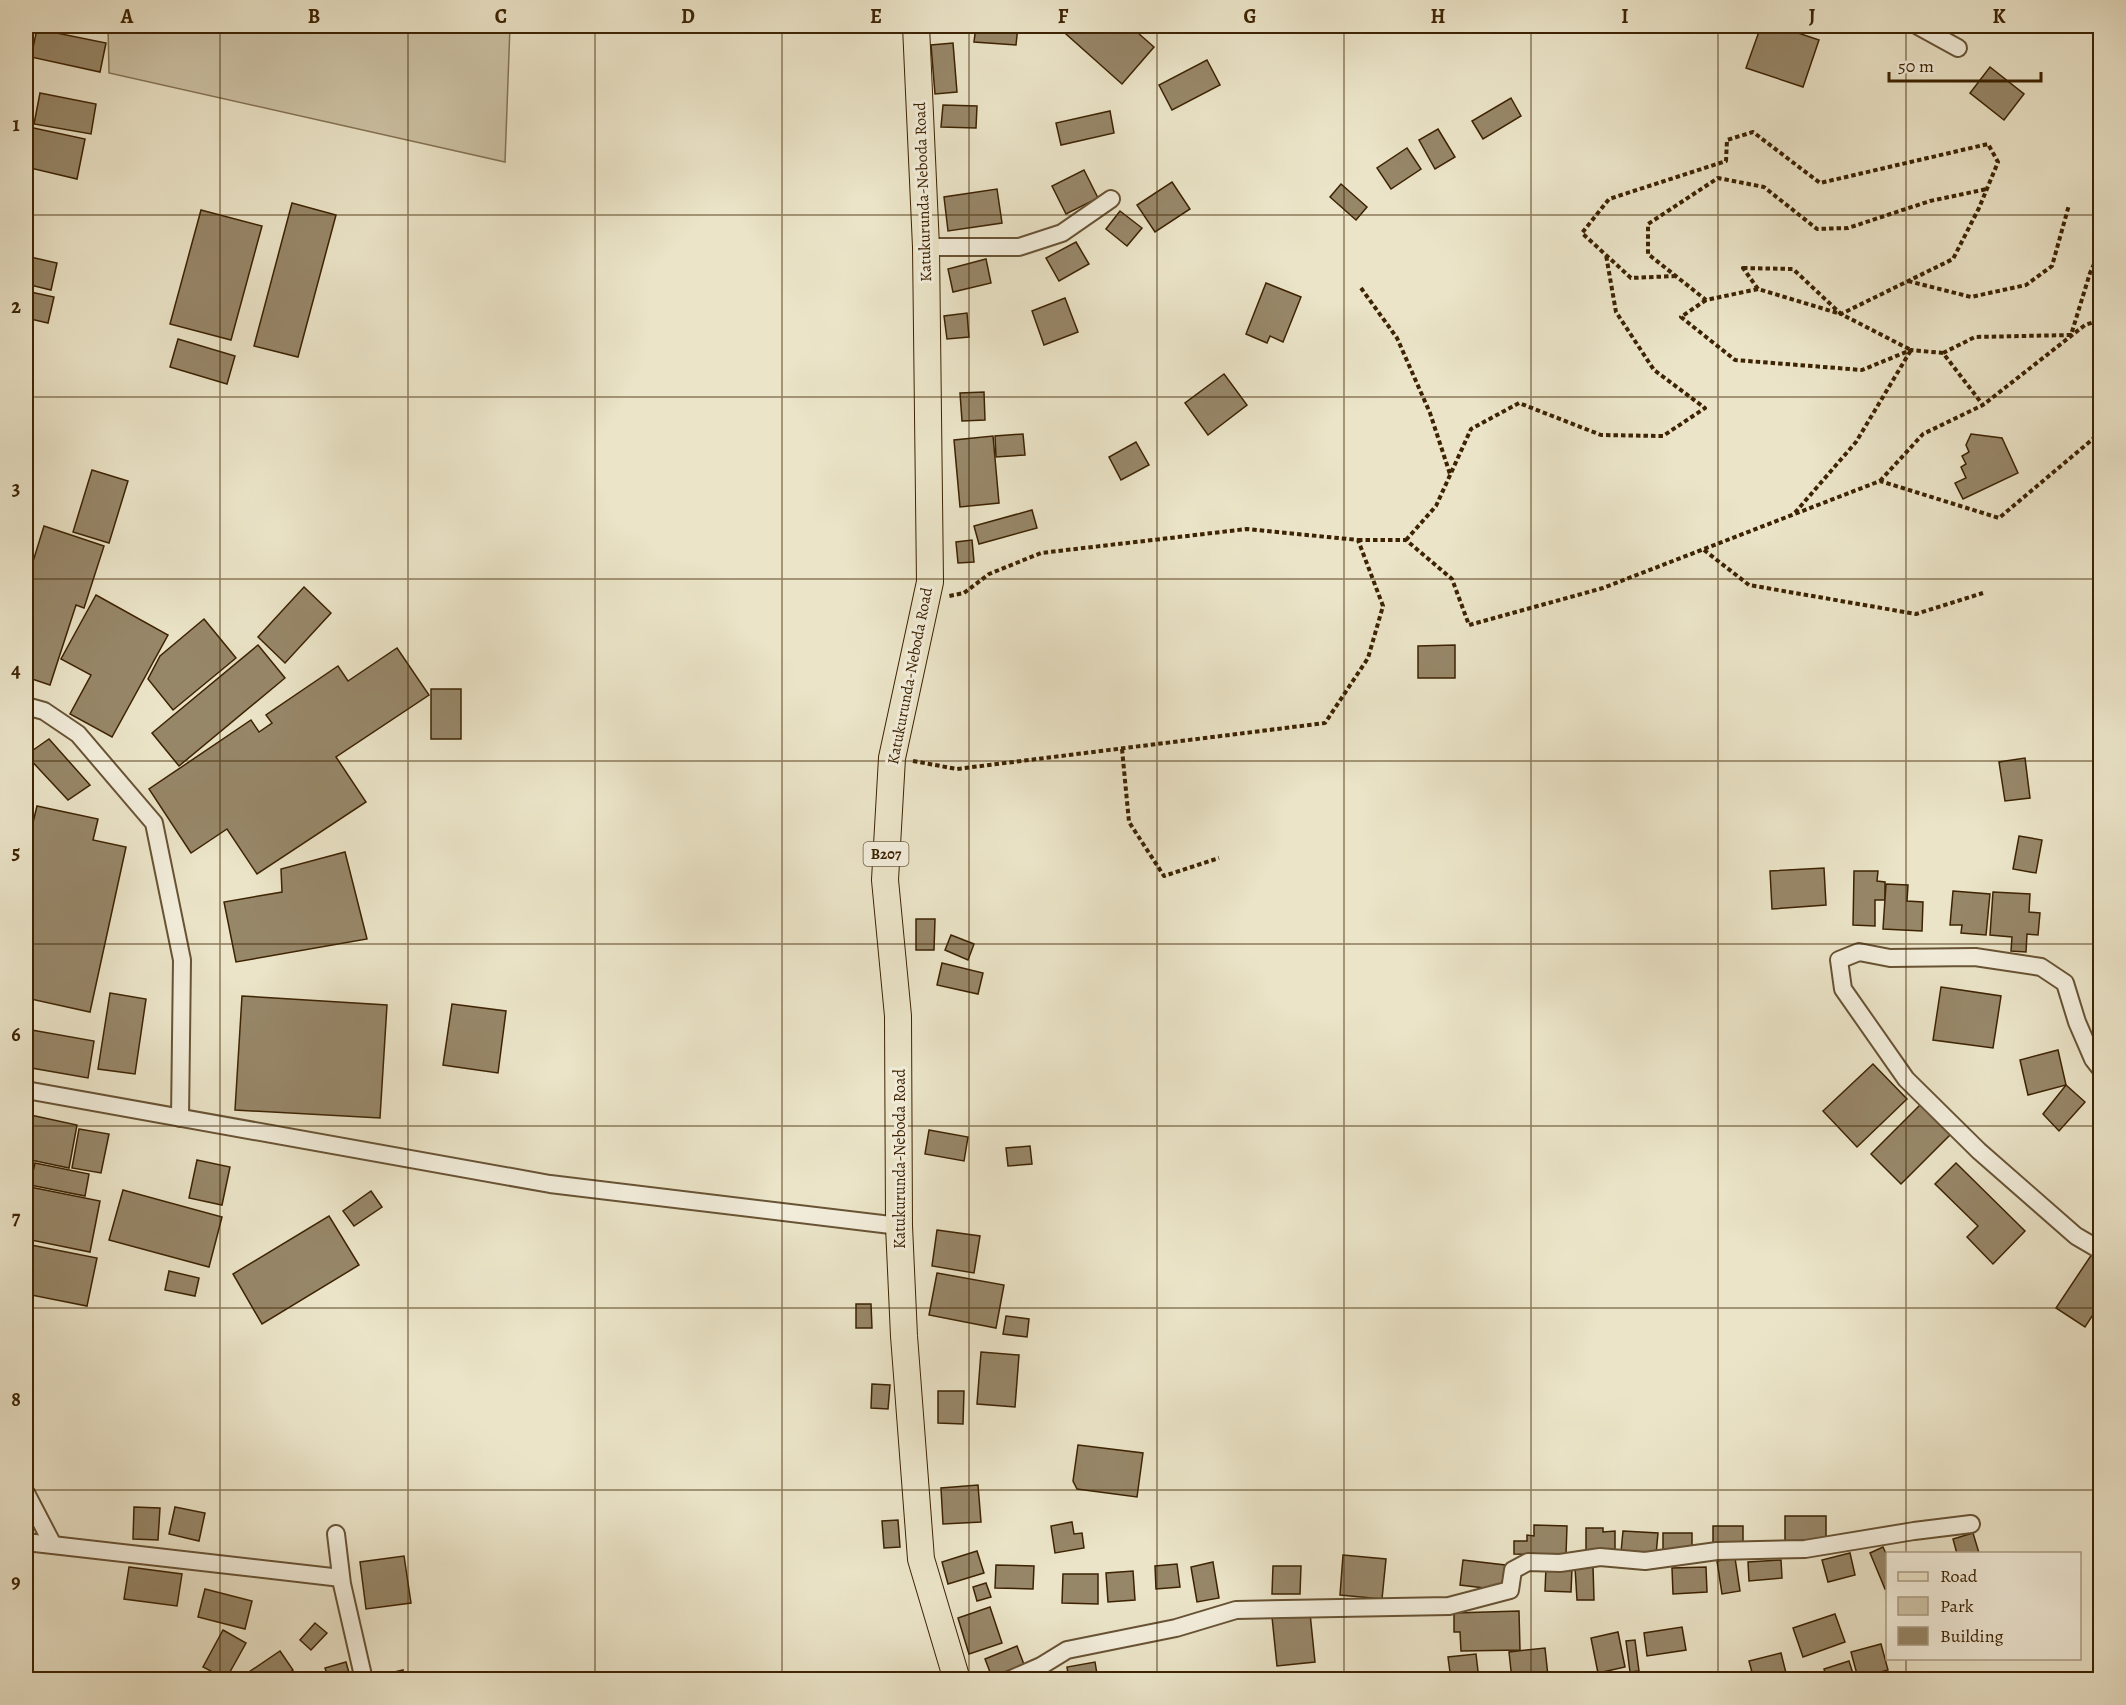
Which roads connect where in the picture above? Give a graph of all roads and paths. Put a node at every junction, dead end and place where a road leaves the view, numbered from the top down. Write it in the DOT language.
graph roads {
  1 [pos="916,26"];
  2 [pos="1918,26"];
  3 [pos="1958,48"];
  4 [pos="1987,189"];
  5 [pos="1111,199"];
  6 [pos="2069,205"];
  7 [pos="926,247"];
  8 [pos="2100,251"];
  9 [pos="1606,255"];
  10 [pos="1676,276"];
  11 [pos="1907,281"];
  12 [pos="1361,288"];
  13 [pos="1758,289"];
  14 [pos="1706,300"];
  15 [pos="1841,314"];
  16 [pos="2100,320"];
  17 [pos="2071,336"];
  18 [pos="1911,350"];
  19 [pos="1943,353"];
  20 [pos="1983,405"];
  21 [pos="2100,433"];
  22 [pos="1450,474"];
  23 [pos="1880,481"];
  24 [pos="1793,515"];
  25 [pos="1358,540"];
  26 [pos="1406,540"];
  27 [pos="1703,549"];
  28 [pos="1983,593"];
  29 [pos="926,600"];
  30 [pos="26,706"];
  31 [pos="1122,748"];
  32 [pos="892,758"];
  33 [pos="1219,858"];
  34 [pos="2100,1068"];
  35 [pos="26,1090"];
  36 [pos="180,1118"];
  37 [pos="899,1226"];
  38 [pos="2100,1250"];
  39 [pos="26,1493"];
  40 [pos="1971,1524"];
  41 [pos="336,1534"];
  42 [pos="26,1542"];
  43 [pos="52,1543"];
  44 [pos="341,1578"];
  45 [pos="363,1680"];
  46 [pos="957,1680"];
  47 [pos="1009,1680"];
  1 -- 7 [label="main road, Katukurunda-Neboda Road / B207"];
  2 -- 3 [label="street"];
  4 -- 9 [label="path"];
  4 -- 10 [label="path"];
  4 -- 11 [label="path"];
  5 -- 7 [label="street"];
  6 -- 11 [label="path"];
  7 -- 29 [label="main road, Katukurunda-Neboda Road / B207"];
  8 -- 17 [label="path"];
  9 -- 10 [label="path"];
  9 -- 22 [label="path"];
  10 -- 14 [label="path"];
  11 -- 15 [label="path"];
  12 -- 22 [label="path"];
  13 -- 14 [label="path"];
  13 -- 15 [label="path"];
  13 -- 15 [label="path"];
  14 -- 18 [label="path"];
  15 -- 18 [label="path"];
  16 -- 17 [label="path"];
  17 -- 19 [label="path"];
  17 -- 20 [label="path"];
  18 -- 19 [label="path"];
  18 -- 24 [label="path"];
  19 -- 20 [label="path"];
  20 -- 23 [label="path"];
  21 -- 23 [label="path"];
  22 -- 26 [label="path"];
  23 -- 24 [label="path"];
  24 -- 27 [label="path"];
  25 -- 26 [label="path"];
  25 -- 29 [label="path"];
  25 -- 31 [label="path"];
  26 -- 27 [label="path"];
  27 -- 28 [label="path"];
  29 -- 32 [label="main road, Katukurunda-Neboda Road / B207"];
  30 -- 36 [label="street"];
  31 -- 32 [label="path"];
  31 -- 33 [label="path"];
  32 -- 37 [label="main road, Katukurunda-Neboda Road / B207"];
  34 -- 38 [label="street"];
  35 -- 36 [label="street"];
  36 -- 37 [label="street"];
  37 -- 46 [label="main road, Katukurunda-Neboda Road / B207"];
  39 -- 43 [label="street"];
  40 -- 47 [label="street"];
  41 -- 44 [label="street"];
  42 -- 43 [label="street"];
  43 -- 44 [label="street"];
  44 -- 45 [label="street"];
}
